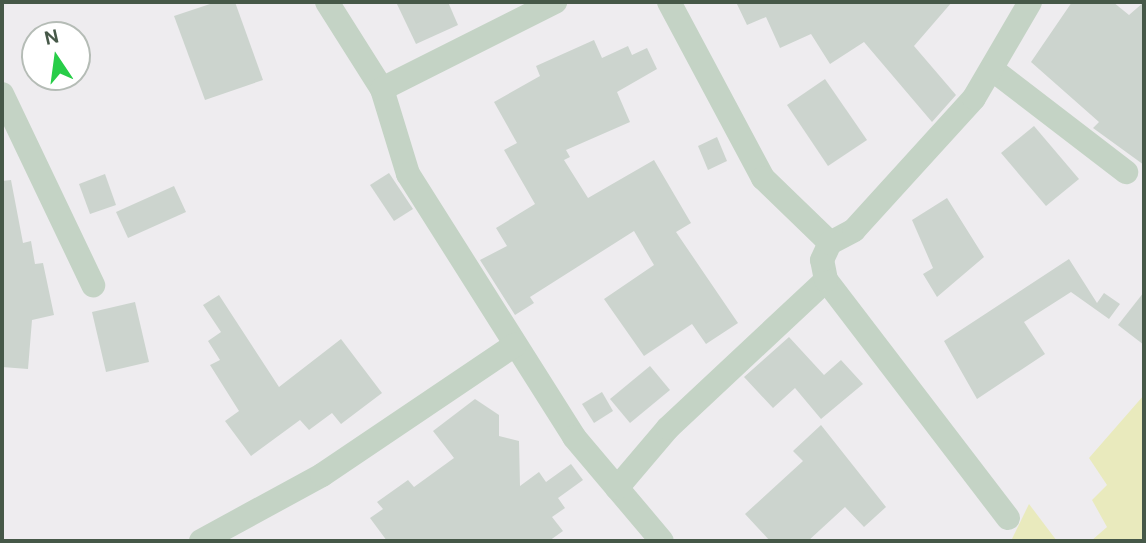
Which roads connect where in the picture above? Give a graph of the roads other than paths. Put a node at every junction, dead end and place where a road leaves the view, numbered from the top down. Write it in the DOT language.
graph roads {
  1 [pos="327,2"];
  2 [pos="555,2"];
  3 [pos="669,2"];
  4 [pos="1030,2"];
  5 [pos="993,70"];
  6 [pos="382,89"];
  7 [pos="2,94"];
  8 [pos="1126,172"];
  9 [pos="830,243"];
  10 [pos="826,280"];
  11 [pos="93,285"];
  12 [pos="515,345"];
  13 [pos="617,488"];
  14 [pos="1008,518"];
  15 [pos="201,541"];
  16 [pos="662,541"];
  1 -- 6 [label="street"];
  2 -- 6 [label="street"];
  3 -- 9 [label="street"];
  4 -- 5 [label="street"];
  5 -- 8 [label="street"];
  5 -- 9 [label="street"];
  6 -- 12 [label="street"];
  7 -- 11 [label="street"];
  9 -- 10 [label="street"];
  10 -- 13 [label="street"];
  10 -- 14 [label="street"];
  12 -- 13 [label="street"];
  12 -- 15 [label="street"];
  13 -- 16 [label="street"];
}
